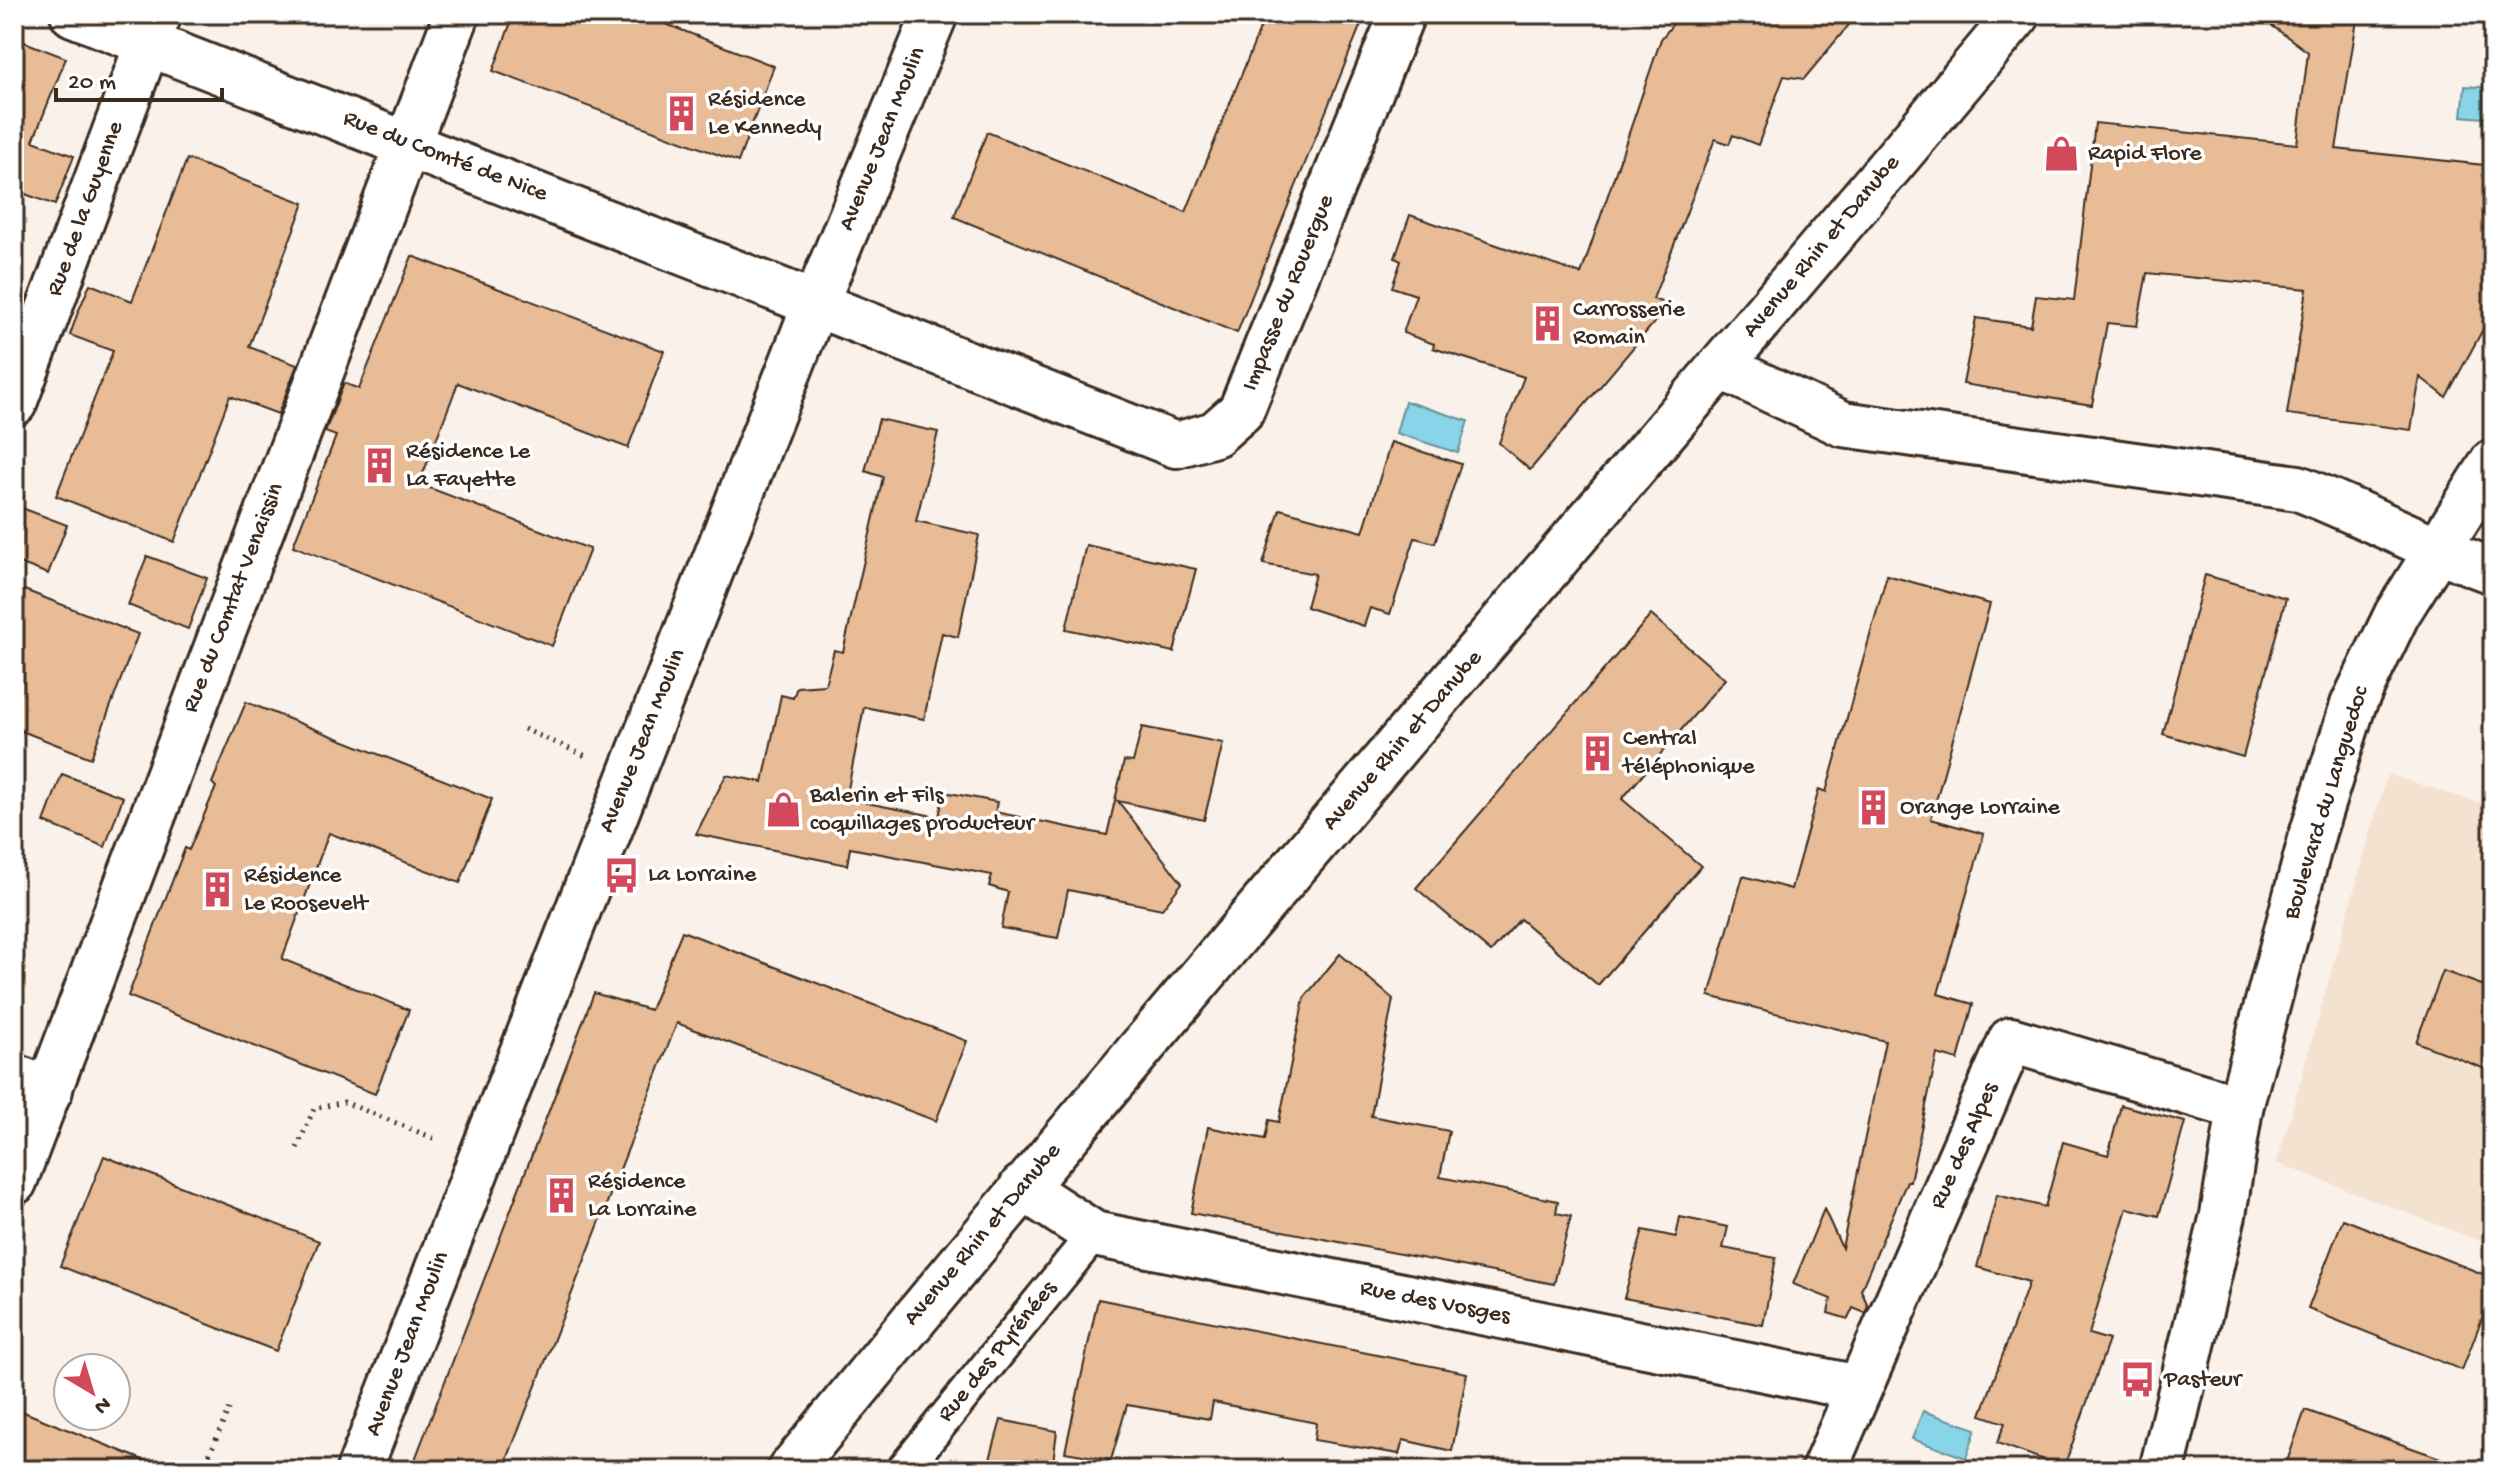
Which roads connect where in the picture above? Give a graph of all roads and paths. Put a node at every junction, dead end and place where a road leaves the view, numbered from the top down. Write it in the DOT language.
graph roads {
  1 [pos="73,14"];
  2 [pos="457,14"];
  3 [pos="935,14"];
  4 [pos="1402,14"];
  5 [pos="2018,14"];
  6 [pos="153,28"];
  7 [pos="407,143"];
  8 [pos="816,302"];
  9 [pos="1722,367"];
  10 [pos="14,403"];
  11 [pos="2493,462"];
  12 [pos="2438,553"];
  13 [pos="2493,571"];
  14 [pos="524,729"];
  15 [pos="630,775"];
  16 [pos="32,1084"];
  17 [pos="2240,1108"];
  18 [pos="297,1148"];
  19 [pos="481,1157"];
  20 [pos="14,1182"];
  21 [pos="1022,1187"];
  22 [pos="1094,1234"];
  23 [pos="1859,1388"];
  24 [pos="230,1407"];
  25 [pos="214,1470"];
  26 [pos="359,1470"];
  27 [pos="790,1470"];
  28 [pos="903,1470"];
  29 [pos="1824,1470"];
  30 [pos="2162,1470"];
  1 -- 6 [label="street, Rue du Comté de Nice"];
  2 -- 7 [label="street, Rue du Comtat Venaissin"];
  3 -- 8 [label="street, Avenue Jean Moulin"];
  4 -- 8 [label="street, Impasse du Rouergue"];
  5 -- 9 [label="street, Avenue Rhin et Danube"];
  6 -- 7 [label="street, Rue du Comté de Nice"];
  6 -- 10 [label="street, Rue de la Guyenne"];
  7 -- 8 [label="street, Rue du Comté de Nice"];
  7 -- 16 [label="street, Rue du Comtat Venaissin"];
  8 -- 15 [label="street, Avenue Jean Moulin"];
  9 -- 12 [label="street"];
  9 -- 21 [label="street, Avenue Rhin et Danube"];
  11 -- 12 [label="street, Boulevard du Languedoc"];
  12 -- 13 [label="street"];
  12 -- 17 [label="street, Boulevard du Languedoc"];
  14 -- 15 [label="path"];
  15 -- 19 [label="street, Avenue Jean Moulin"];
  16 -- 20 [label="street, Rue du Comtat Venaissin"];
  17 -- 23 [label="street, Rue des Alpes"];
  17 -- 30 [label="street, Boulevard du Languedoc"];
  18 -- 19 [label="path"];
  19 -- 26 [label="street, Avenue Jean Moulin"];
  21 -- 22 [label="street, Rue des Vosges"];
  21 -- 27 [label="street, Avenue Rhin et Danube"];
  22 -- 23 [label="street, Rue des Vosges"];
  22 -- 28 [label="lane, Rue des Pyrénées"];
  23 -- 29 [label="street, Rue des Alpes"];
  24 -- 25 [label="path"];
}
